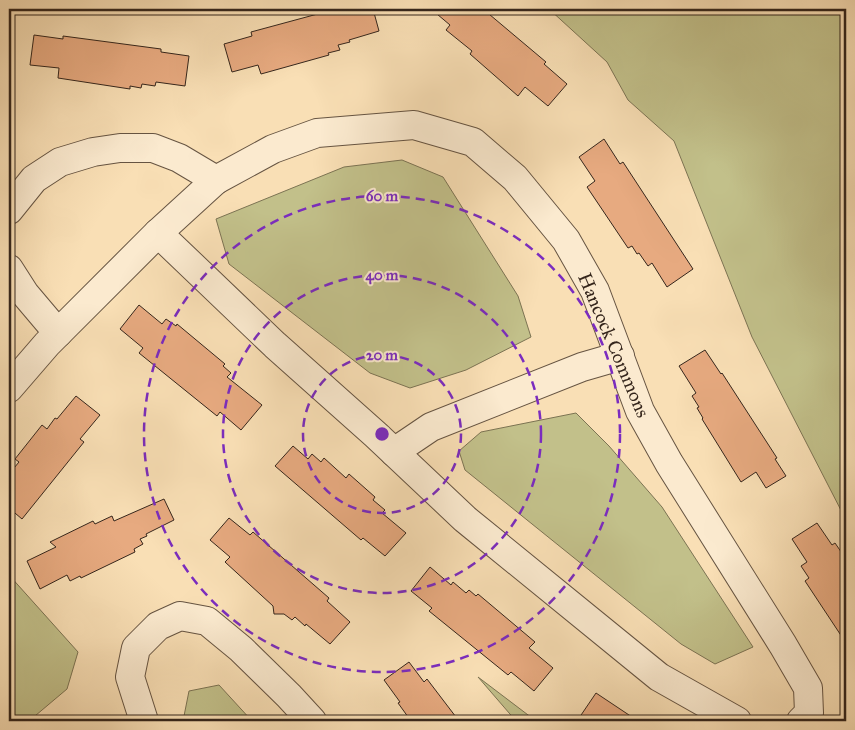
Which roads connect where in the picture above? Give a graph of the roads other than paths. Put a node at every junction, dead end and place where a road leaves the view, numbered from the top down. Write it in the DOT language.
graph roads {
  1 [pos="216,180"];
  2 [pos="9,210"];
  3 [pos="158,233"];
  4 [pos="9,269"];
  5 [pos="58,333"];
  6 [pos="620,356"];
  7 [pos="9,388"];
  8 [pos="394,452"];
  9 [pos="144,721"];
  10 [pos="312,721"];
  11 [pos="737,721"];
  12 [pos="801,721"];
  1 -- 2 [label="street"];
  1 -- 3 [label="street, Hancock Commons"];
  1 -- 6 [label="street, Hancock Commons"];
  3 -- 5 [label="street, Hancock Commons"];
  3 -- 8 [label="street"];
  4 -- 5 [label="street"];
  5 -- 7 [label="street, Hancock Commons"];
  6 -- 8 [label="street"];
  6 -- 12 [label="street, Hancock Commons"];
  8 -- 11 [label="street"];
  9 -- 10 [label="street"];
}
